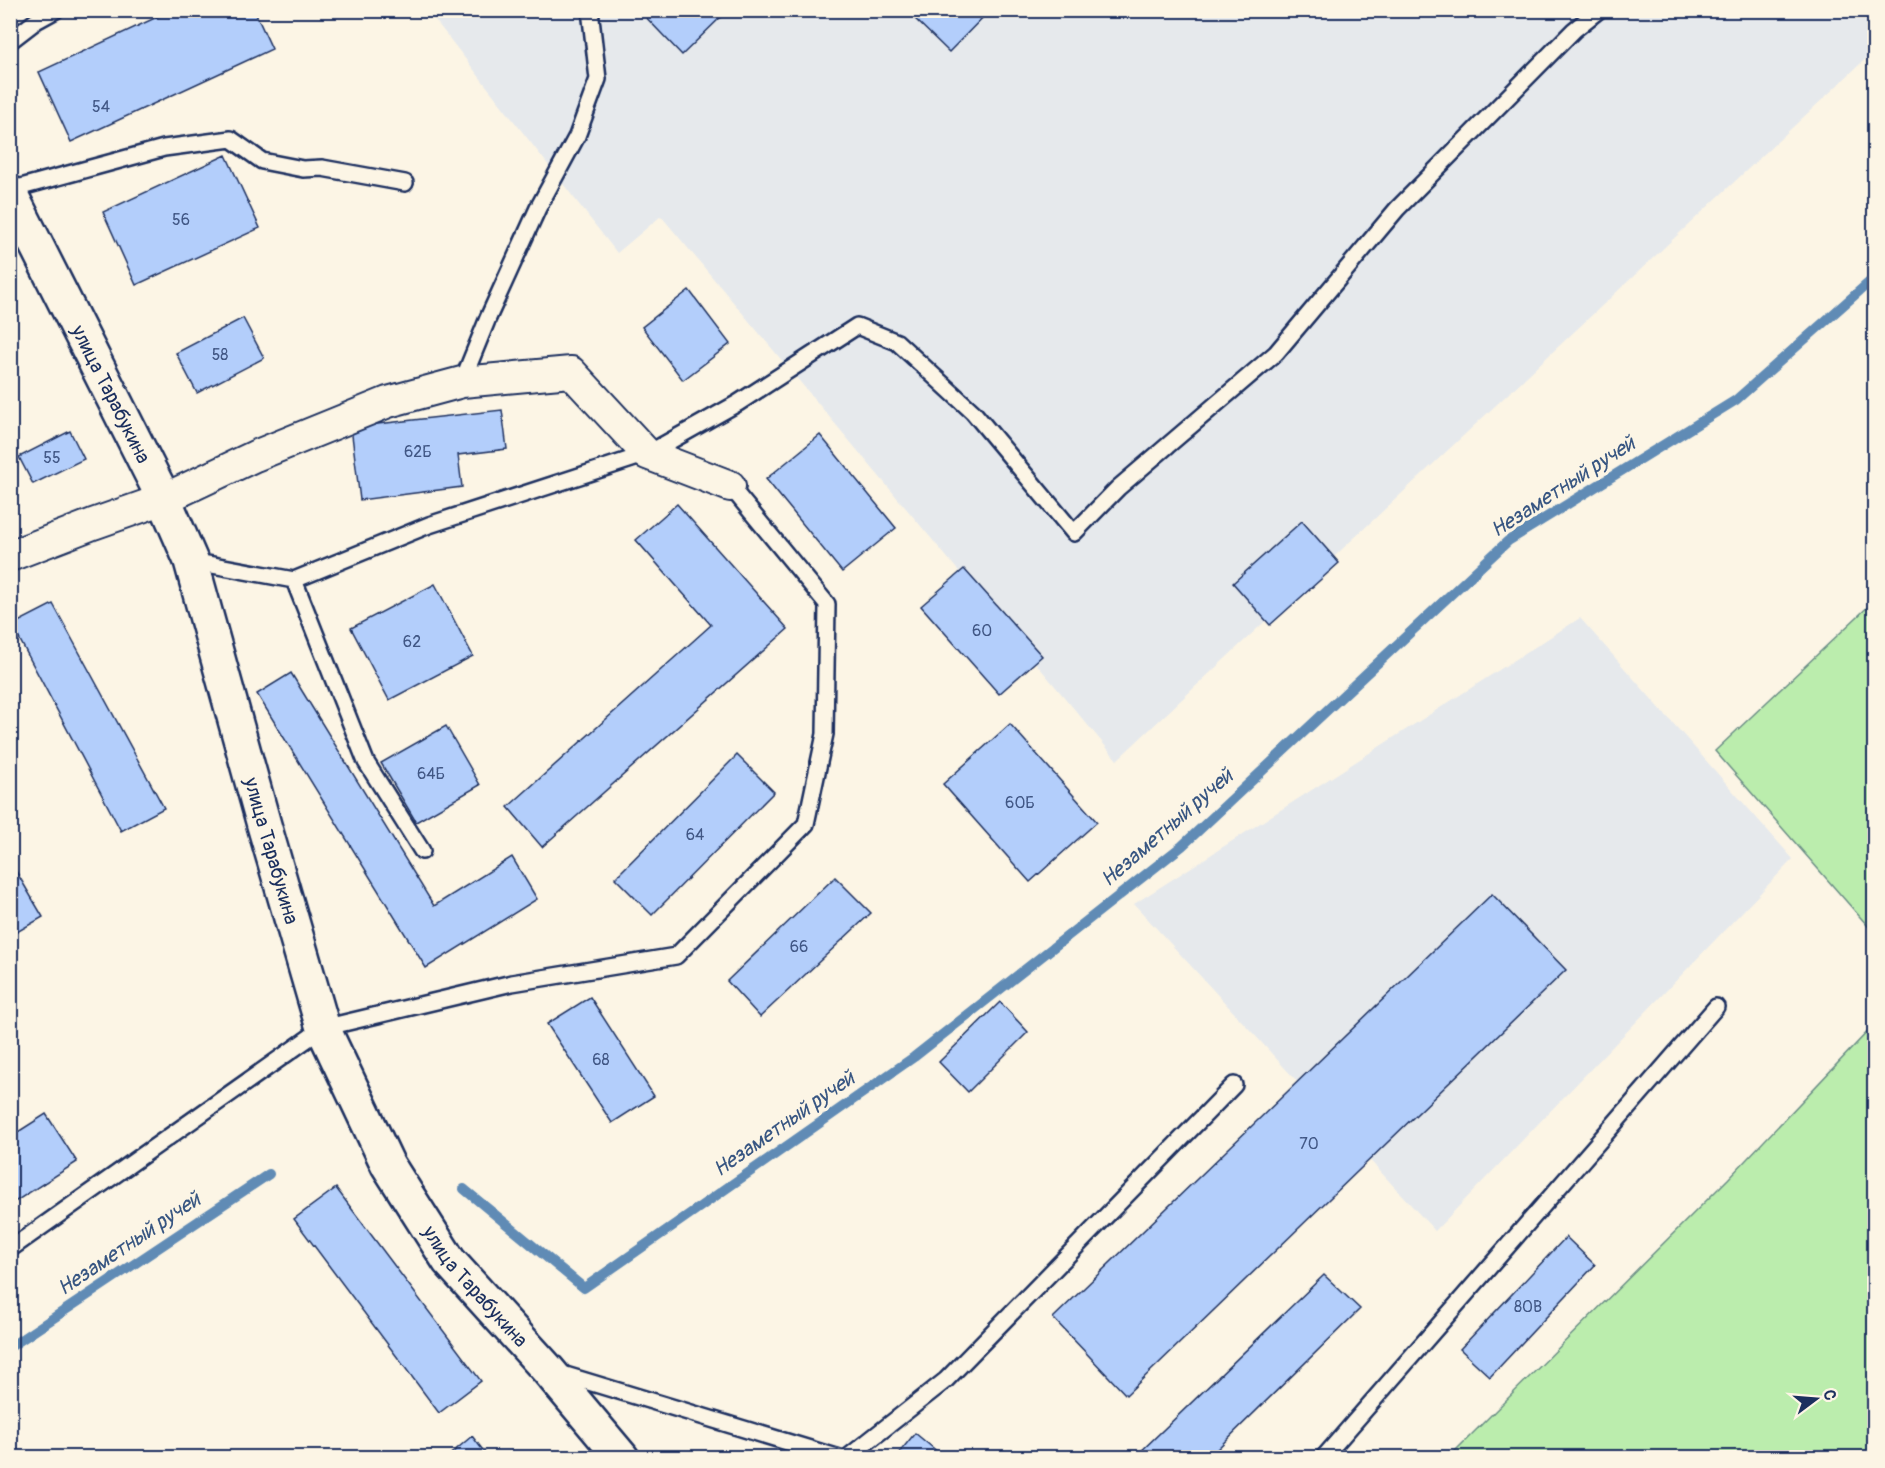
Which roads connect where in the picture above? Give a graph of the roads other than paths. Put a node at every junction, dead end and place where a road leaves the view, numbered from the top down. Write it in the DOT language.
graph roads {
  1 [pos="56,10"];
  2 [pos="590,10"];
  3 [pos="1599,10"];
  4 [pos="10,41"];
  5 [pos="405,183"];
  6 [pos="10,191"];
  7 [pos="462,382"];
  8 [pos="646,454"];
  9 [pos="729,486"];
  10 [pos="164,499"];
  11 [pos="10,556"];
  12 [pos="192,561"];
  13 [pos="294,580"];
  14 [pos="422,851"];
  15 [pos="1716,1007"];
  16 [pos="323,1028"];
  17 [pos="1234,1085"];
  18 [pos="10,1249"];
  19 [pos="549,1370"];
  20 [pos="622,1458"];
  21 [pos="840,1458"];
  22 [pos="846,1458"];
  23 [pos="1323,1458"];
  1 -- 4 [label="lane"];
  2 -- 7 [label="lane"];
  3 -- 8 [label="lane"];
  5 -- 6 [label="lane"];
  6 -- 10 [label="street, улица Тарабукина"];
  7 -- 8 [label="street"];
  7 -- 10 [label="street"];
  8 -- 9 [label="street"];
  8 -- 13 [label="lane"];
  9 -- 16 [label="lane"];
  10 -- 11 [label="street"];
  10 -- 12 [label="street, улица Тарабукина"];
  12 -- 13 [label="lane"];
  12 -- 16 [label="street, улица Тарабукина"];
  13 -- 14 [label="lane"];
  15 -- 23 [label="lane"];
  16 -- 18 [label="lane"];
  16 -- 19 [label="street, улица Тарабукина"];
  17 -- 22 [label="lane"];
  19 -- 20 [label="street, улица Тарабукина"];
  19 -- 21 [label="lane"];
}
